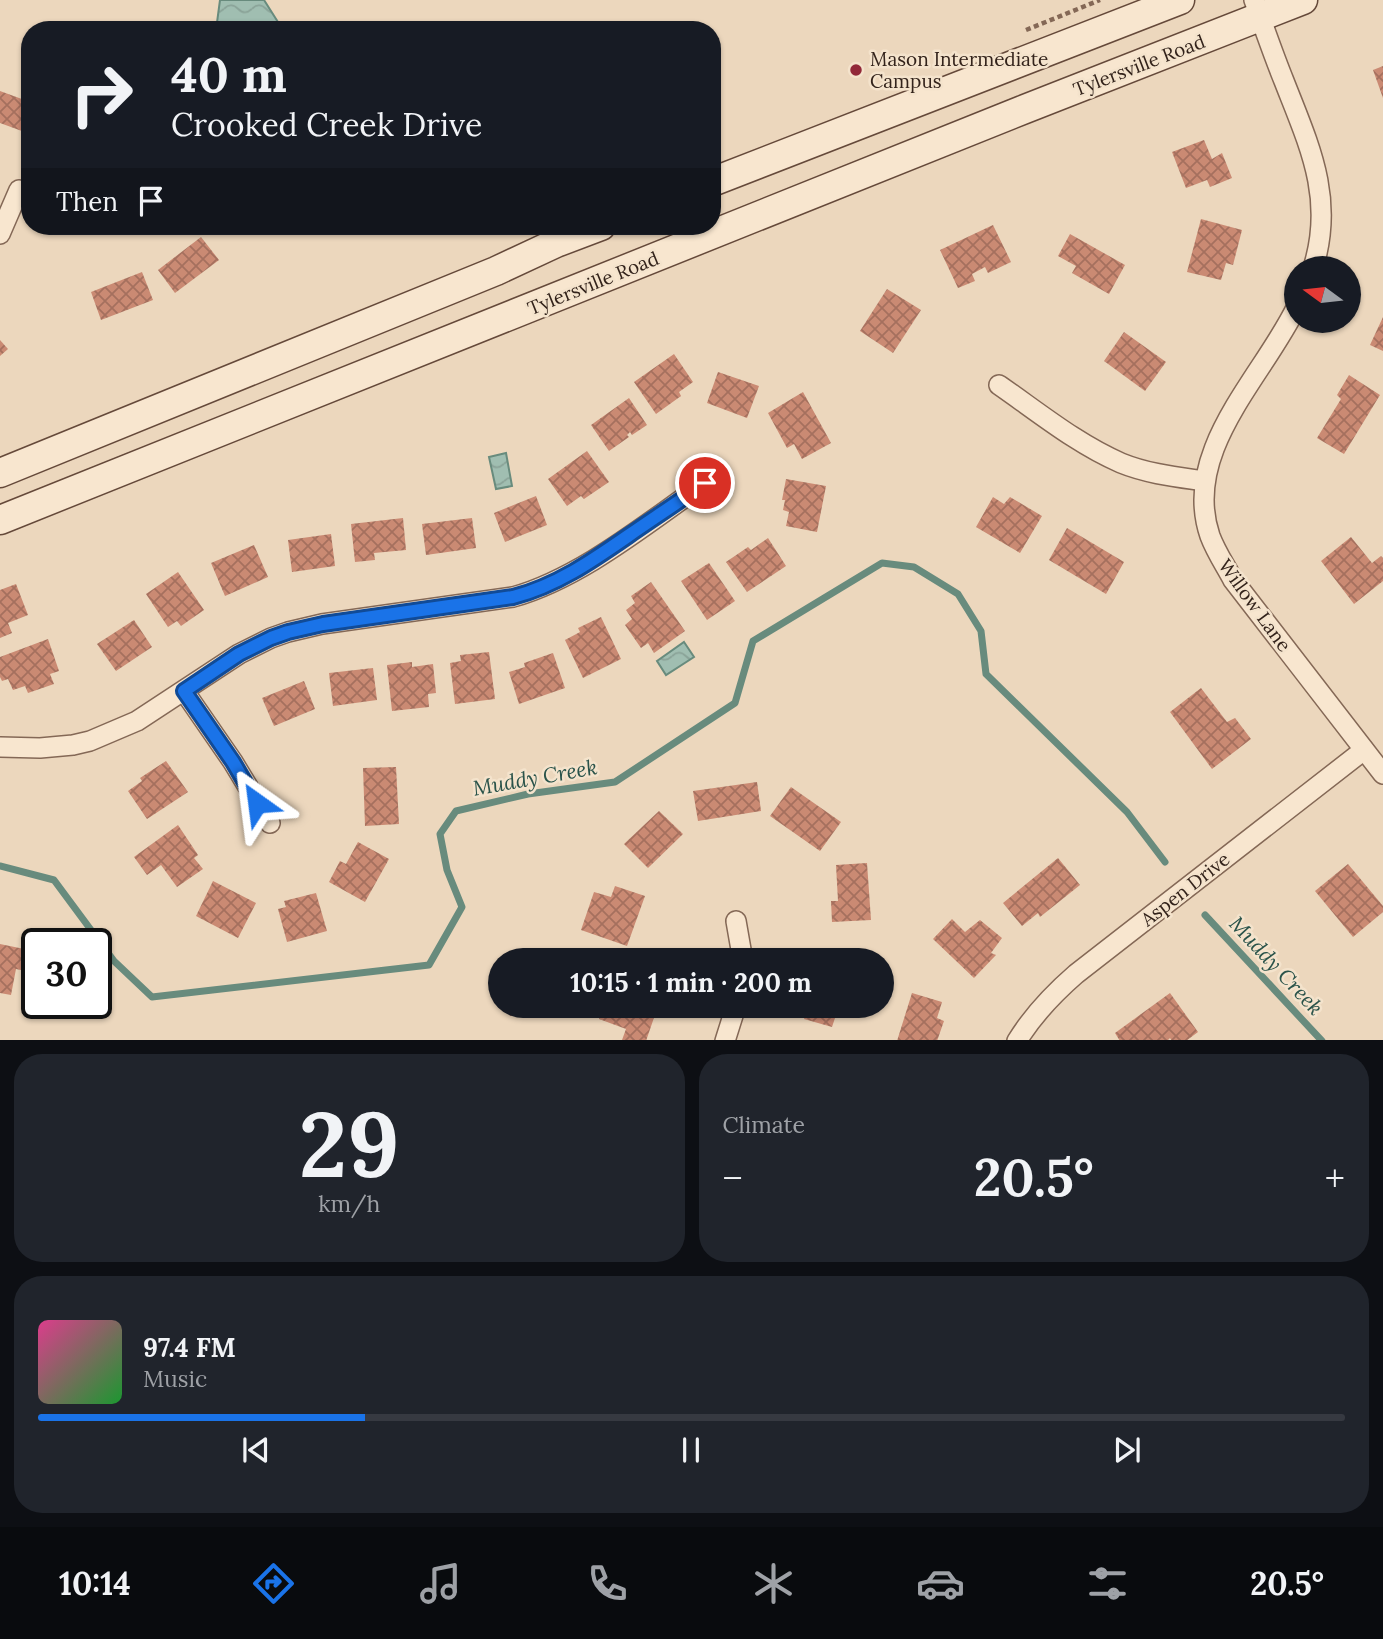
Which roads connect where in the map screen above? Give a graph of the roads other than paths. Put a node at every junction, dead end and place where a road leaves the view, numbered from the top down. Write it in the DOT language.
graph roads {
  1 [pos="1180,0"];
  2 [pos="1303,0"];
  3 [pos="1258,9"];
  4 [pos="721,178"];
  5 [pos="19,190"];
  6 [pos="721,231"];
  7 [pos="0,234"];
  8 [pos="577,235"];
  9 [pos="712,235"];
  10 [pos="1316,256"];
  11 [pos="1284,327"];
  12 [pos="999,385"];
  13 [pos="0,473"];
  14 [pos="1205,481"];
  15 [pos="705,483"];
  16 [pos="0,520"];
  17 [pos="184,691"];
  18 [pos="0,747"];
  19 [pos="1364,750"];
  20 [pos="1383,774"];
  21 [pos="270,823"];
  22 [pos="736,921"];
  23 [pos="741,948"];
  24 [pos="732,1018"];
  25 [pos="725,1040"];
  26 [pos="1018,1040"];
  1 -- 4 [label="main road"];
  2 -- 3 [label="main road, Tylersville Road"];
  3 -- 6 [label="main road, Tylersville Road"];
  3 -- 10 [label="street"];
  5 -- 7 [label="street"];
  8 -- 13 [label="main road"];
  9 -- 16 [label="main road, Tylersville Road"];
  11 -- 14 [label="street, Willow Lane"];
  12 -- 14 [label="street"];
  14 -- 19 [label="street, Willow Lane"];
  15 -- 17 [label="street"];
  17 -- 18 [label="street"];
  17 -- 21 [label="street"];
  19 -- 20 [label="street, Willow Lane"];
  19 -- 26 [label="street, Aspen Drive"];
  22 -- 23 [label="street"];
  24 -- 25 [label="street"];
}
